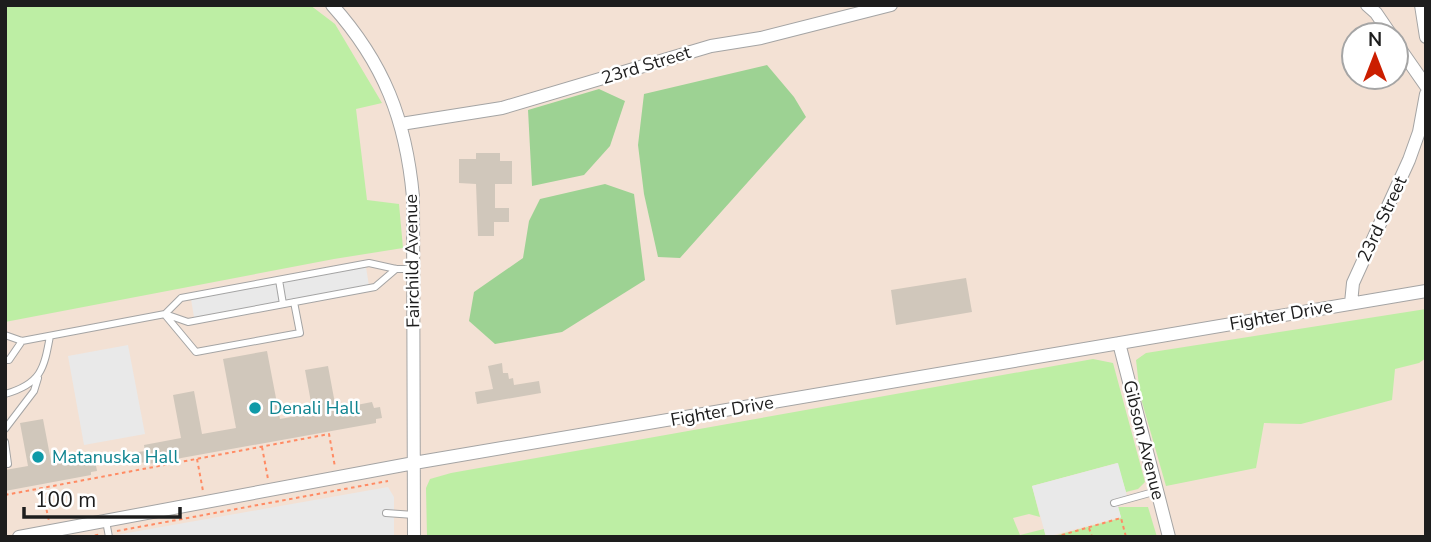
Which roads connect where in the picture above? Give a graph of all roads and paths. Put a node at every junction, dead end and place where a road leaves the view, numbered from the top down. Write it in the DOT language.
graph roads {
  1 [pos="332,5"];
  2 [pos="891,5"];
  3 [pos="1367,5"];
  4 [pos="1421,5"];
  5 [pos="1381,21"];
  6 [pos="1426,37"];
  7 [pos="1410,63"];
  8 [pos="1426,86"];
  9 [pos="1426,94"];
  10 [pos="401,124"];
  11 [pos="396,269"];
  12 [pos="413,269"];
  13 [pos="279,280"];
  14 [pos="1426,291"];
  15 [pos="294,302"];
  16 [pos="1350,303"];
  17 [pos="283,304"];
  18 [pos="165,314"];
  19 [pos="5,335"];
  20 [pos="50,336"];
  21 [pos="22,341"];
  22 [pos="1119,343"];
  23 [pos="5,360"];
  24 [pos="41,372"];
  25 [pos="5,394"];
  26 [pos="5,429"];
  27 [pos="5,442"];
  28 [pos="262,446"];
  29 [pos="197,458"];
  30 [pos="414,463"];
  31 [pos="8,464"];
  32 [pos="335,468"];
  33 [pos="268,480"];
  34 [pos="388,481"];
  35 [pos="42,488"];
  36 [pos="1157,491"];
  37 [pos="203,492"];
  38 [pos="5,495"];
  39 [pos="1114,503"];
  40 [pos="386,513"];
  41 [pos="414,515"];
  42 [pos="49,521"];
  43 [pos="1089,527"];
  44 [pos="108,530"];
  45 [pos="19,537"];
  46 [pos="88,537"];
  47 [pos="414,537"];
  48 [pos="1055,537"];
  49 [pos="1092,537"];
  50 [pos="1126,537"];
  51 [pos="1169,537"];
  1 -- 10 [label="street, Fairchild Avenue"];
  2 -- 10 [label="street, 23rd Street"];
  3 -- 5 [label="street"];
  4 -- 6 [label="street"];
  7 -- 8 [label="street"];
  9 -- 16 [label="street, 23rd Street"];
  10 -- 12 [label="street, Fairchild Avenue"];
  11 -- 12 [label="lane"];
  11 -- 13 [label="lane"];
  11 -- 15 [label="lane"];
  12 -- 30 [label="street, Fairchild Avenue"];
  13 -- 17 [label="lane"];
  13 -- 18 [label="lane"];
  14 -- 16 [label="street, Fighter Drive"];
  15 -- 17 [label="lane"];
  15 -- 18 [label="lane"];
  16 -- 22 [label="street, Fighter Drive"];
  17 -- 18 [label="lane"];
  18 -- 20 [label="lane"];
  19 -- 21 [label="lane"];
  20 -- 21 [label="lane"];
  20 -- 24 [label="lane"];
  21 -- 23 [label="lane"];
  22 -- 30 [label="street, Fighter Drive"];
  22 -- 36 [label="street, Gibson Avenue"];
  24 -- 25 [label="lane"];
  24 -- 26 [label="lane"];
  27 -- 31 [label="lane"];
  28 -- 29 [label="path"];
  28 -- 32 [label="path"];
  28 -- 33 [label="path"];
  29 -- 35 [label="path"];
  29 -- 37 [label="path"];
  30 -- 41 [label="street, Fairchild Avenue"];
  30 -- 44 [label="street, Fighter Drive"];
  34 -- 44 [label="path"];
  35 -- 38 [label="path"];
  35 -- 42 [label="path"];
  36 -- 39 [label="lane"];
  36 -- 51 [label="street, Gibson Avenue"];
  40 -- 41 [label="lane"];
  41 -- 47 [label="street, Fairchild Avenue"];
  43 -- 48 [label="path"];
  43 -- 49 [label="path"];
  43 -- 50 [label="path"];
  44 -- 45 [label="street, Fighter Drive"];
  44 -- 46 [label="path"];
}
